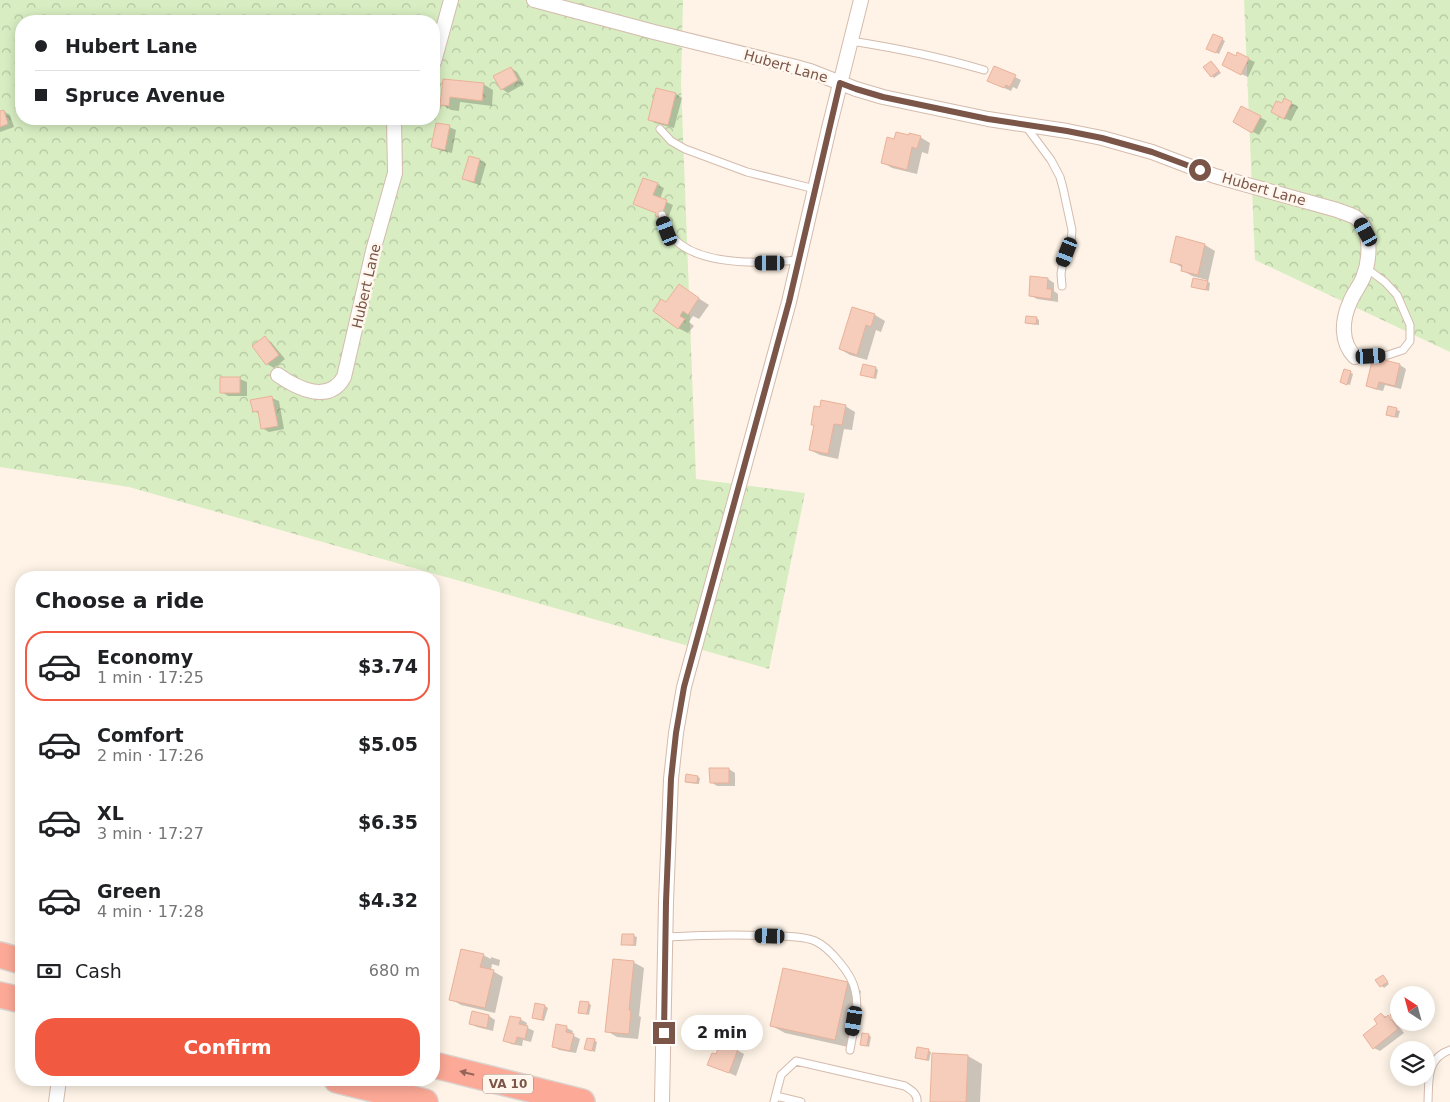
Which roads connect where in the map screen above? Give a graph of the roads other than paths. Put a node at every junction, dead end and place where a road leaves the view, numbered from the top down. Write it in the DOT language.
graph roads {
  1 [pos="451,0"];
  2 [pos="534,0"];
  3 [pos="861,0"];
  4 [pos="440,40"];
  5 [pos="851,41"];
  6 [pos="984,70"];
  7 [pos="840,83"];
  8 [pos="394,125"];
  9 [pos="1025,125"];
  10 [pos="660,129"];
  11 [pos="815,189"];
  12 [pos="662,215"];
  13 [pos="798,260"];
  14 [pos="1366,268"];
  15 [pos="1062,286"];
  16 [pos="1355,357"];
  17 [pos="278,375"];
  18 [pos="666,938"];
  19 [pos="0,955"];
  20 [pos="15,959"];
  21 [pos="0,995"];
  22 [pos="15,999"];
  23 [pos="850,1050"];
  24 [pos="1450,1050"];
  25 [pos="440,1066"];
  26 [pos="58,1086"];
  27 [pos="362,1086"];
  28 [pos="775,1099"];
  29 [pos="56,1102"];
  30 [pos="425,1102"];
  31 [pos="582,1102"];
  32 [pos="662,1102"];
  33 [pos="801,1102"];
  34 [pos="917,1102"];
  35 [pos="1428,1102"];
  1 -- 4 [label="street"];
  2 -- 7 [label="street, Hubert Lane"];
  3 -- 5 [label="street"];
  5 -- 6 [label="lane"];
  5 -- 7 [label="street"];
  7 -- 9 [label="street, Hubert Lane"];
  7 -- 11 [label="street"];
  8 -- 17 [label="street, Hubert Lane"];
  9 -- 14 [label="street, Hubert Lane"];
  9 -- 15 [label="lane"];
  10 -- 11 [label="lane"];
  11 -- 13 [label="street"];
  12 -- 13 [label="lane"];
  13 -- 18 [label="street"];
  14 -- 16 [label="street, Hubert Lane"];
  14 -- 16 [label="lane"];
  18 -- 23 [label="lane"];
  18 -- 32 [label="street"];
  19 -- 20 [label="highway"];
  21 -- 22 [label="highway"];
  24 -- 35 [label="lane"];
  31 -- 25 [label="highway, VA 10, one-way"];
  26 -- 29 [label="street"];
  27 -- 30 [label="highway"];
  28 -- 33 [label="lane"];
  28 -- 34 [label="lane"];
}
